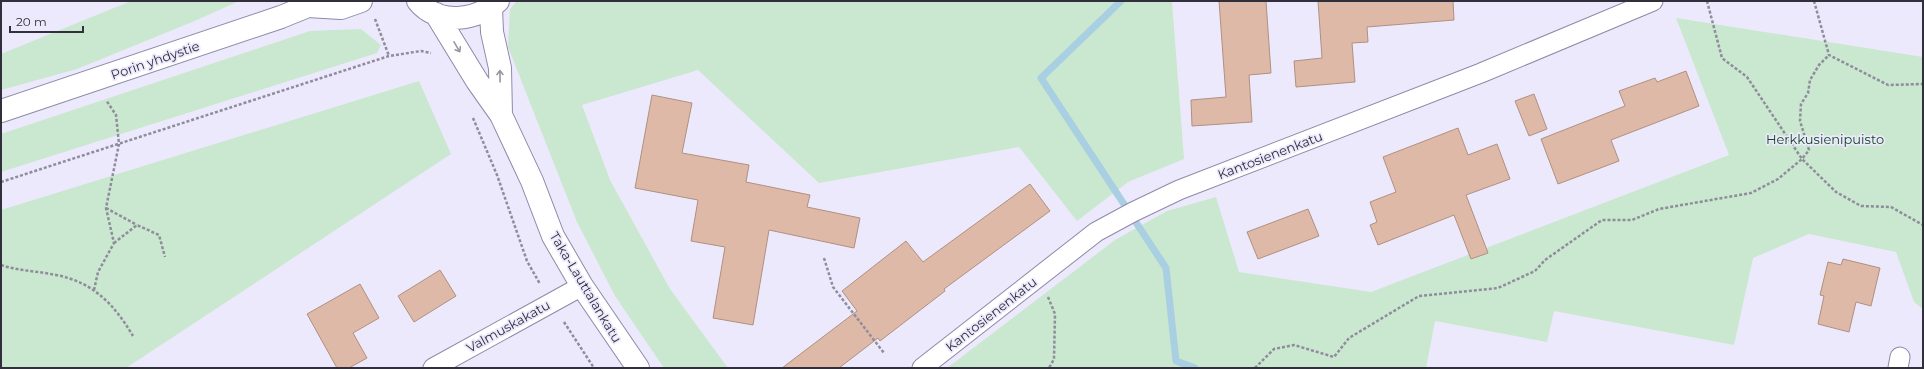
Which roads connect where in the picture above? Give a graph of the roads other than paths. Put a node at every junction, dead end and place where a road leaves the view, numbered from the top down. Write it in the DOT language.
graph roads {
  1 [pos="418,1"];
  2 [pos="1653,1"];
  3 [pos="311,4"];
  4 [pos="495,4"];
  5 [pos="367,8"];
  6 [pos="436,14"];
  7 [pos="1,112"];
  8 [pos="501,115"];
  9 [pos="582,286"];
  10 [pos="433,368"];
  11 [pos="638,368"];
  12 [pos="922,368"];
  1 -- 6 [label="main road"];
  2 -- 12 [label="street, Kantosienenkatu"];
  3 -- 5 [label="main road, Porin yhdystie"];
  3 -- 7 [label="main road, Porin yhdystie"];
  4 -- 6 [label="main road"];
  8 -- 4 [label="main road, Taka-Lauttalankatu, one-way"];
  6 -- 8 [label="main road, Taka-Lauttalankatu, one-way"];
  8 -- 9 [label="main road, Taka-Lauttalankatu"];
  9 -- 10 [label="street, Valmuskakatu"];
  9 -- 11 [label="main road, Taka-Lauttalankatu"];
}
